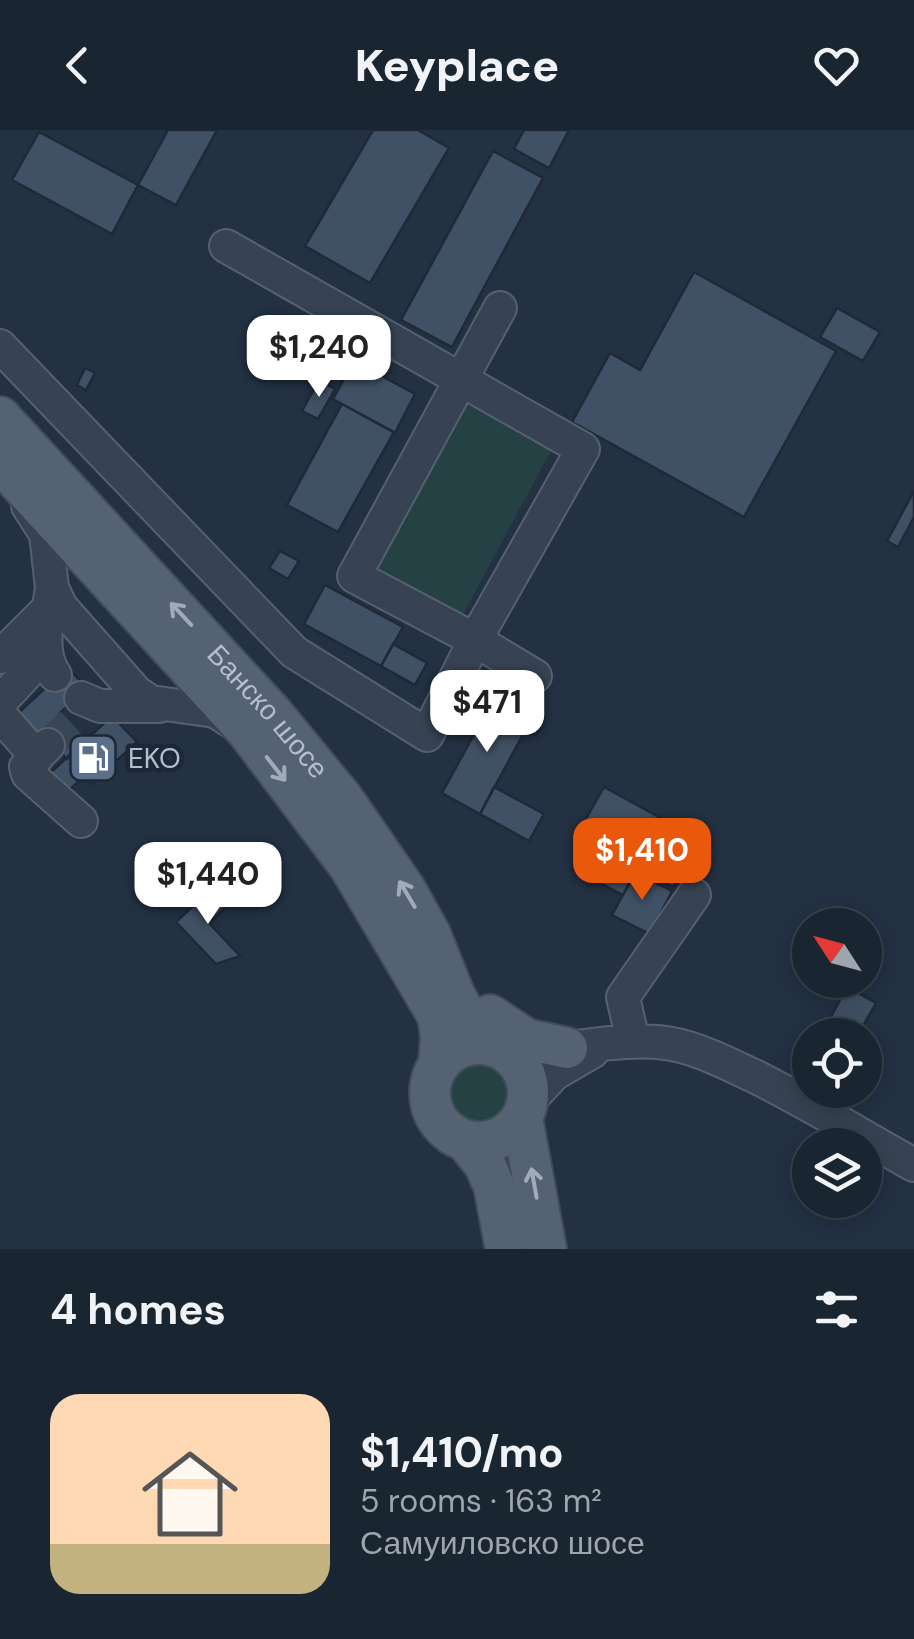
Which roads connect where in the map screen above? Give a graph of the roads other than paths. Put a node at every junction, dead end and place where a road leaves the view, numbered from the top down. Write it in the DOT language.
graph roads {
  1 [pos="226,246"];
  2 [pos="500,308"];
  3 [pos="0,346"];
  4 [pos="462,380"];
  5 [pos="0,417"];
  6 [pos="0,464"];
  7 [pos="50,598"];
  8 [pos="474,640"];
  9 [pos="0,657"];
  10 [pos="535,676"];
  11 [pos="0,702"];
  12 [pos="175,706"];
  13 [pos="82,708"];
  14 [pos="0,715"];
  15 [pos="248,732"];
  16 [pos="82,821"];
  17 [pos="694,895"];
  18 [pos="430,934"];
  19 [pos="621,1042"];
  20 [pos="567,1048"];
  21 [pos="497,1049"];
  22 [pos="439,1064"];
  23 [pos="525,1110"];
  24 [pos="466,1141"];
  25 [pos="914,1165"];
  26 [pos="506,1249"];
  27 [pos="546,1249"];
  1 -- 4 [label="street"];
  2 -- 4 [label="street"];
  3 -- 8 [label="street"];
  4 -- 8 [label="street"];
  4 -- 8 [label="street"];
  18 -- 5 [label="main road, Банско шосе, one-way"];
  6 -- 7 [label="street"];
  6 -- 15 [label="main road, Банско шосе"];
  7 -- 9 [label="street"];
  7 -- 11 [label="street"];
  7 -- 12 [label="street"];
  8 -- 10 [label="street"];
  12 -- 13 [label="street"];
  12 -- 15 [label="street"];
  14 -- 16 [label="street"];
  15 -- 22 [label="main road, Банско шосе, one-way"];
  17 -- 19 [label="street"];
  18 -- 20 [label="main road"];
  18 -- 21 [label="main road, Банско шосе"];
  19 -- 20 [label="street"];
  19 -- 23 [label="street"];
  19 -- 25 [label="street"];
  20 -- 21 [label="street"];
  21 -- 22 [label="main road"];
  21 -- 23 [label="main road"];
  22 -- 24 [label="main road"];
  23 -- 24 [label="main road"];
  27 -- 23 [label="main road, one-way"];
  24 -- 26 [label="main road"];
}
